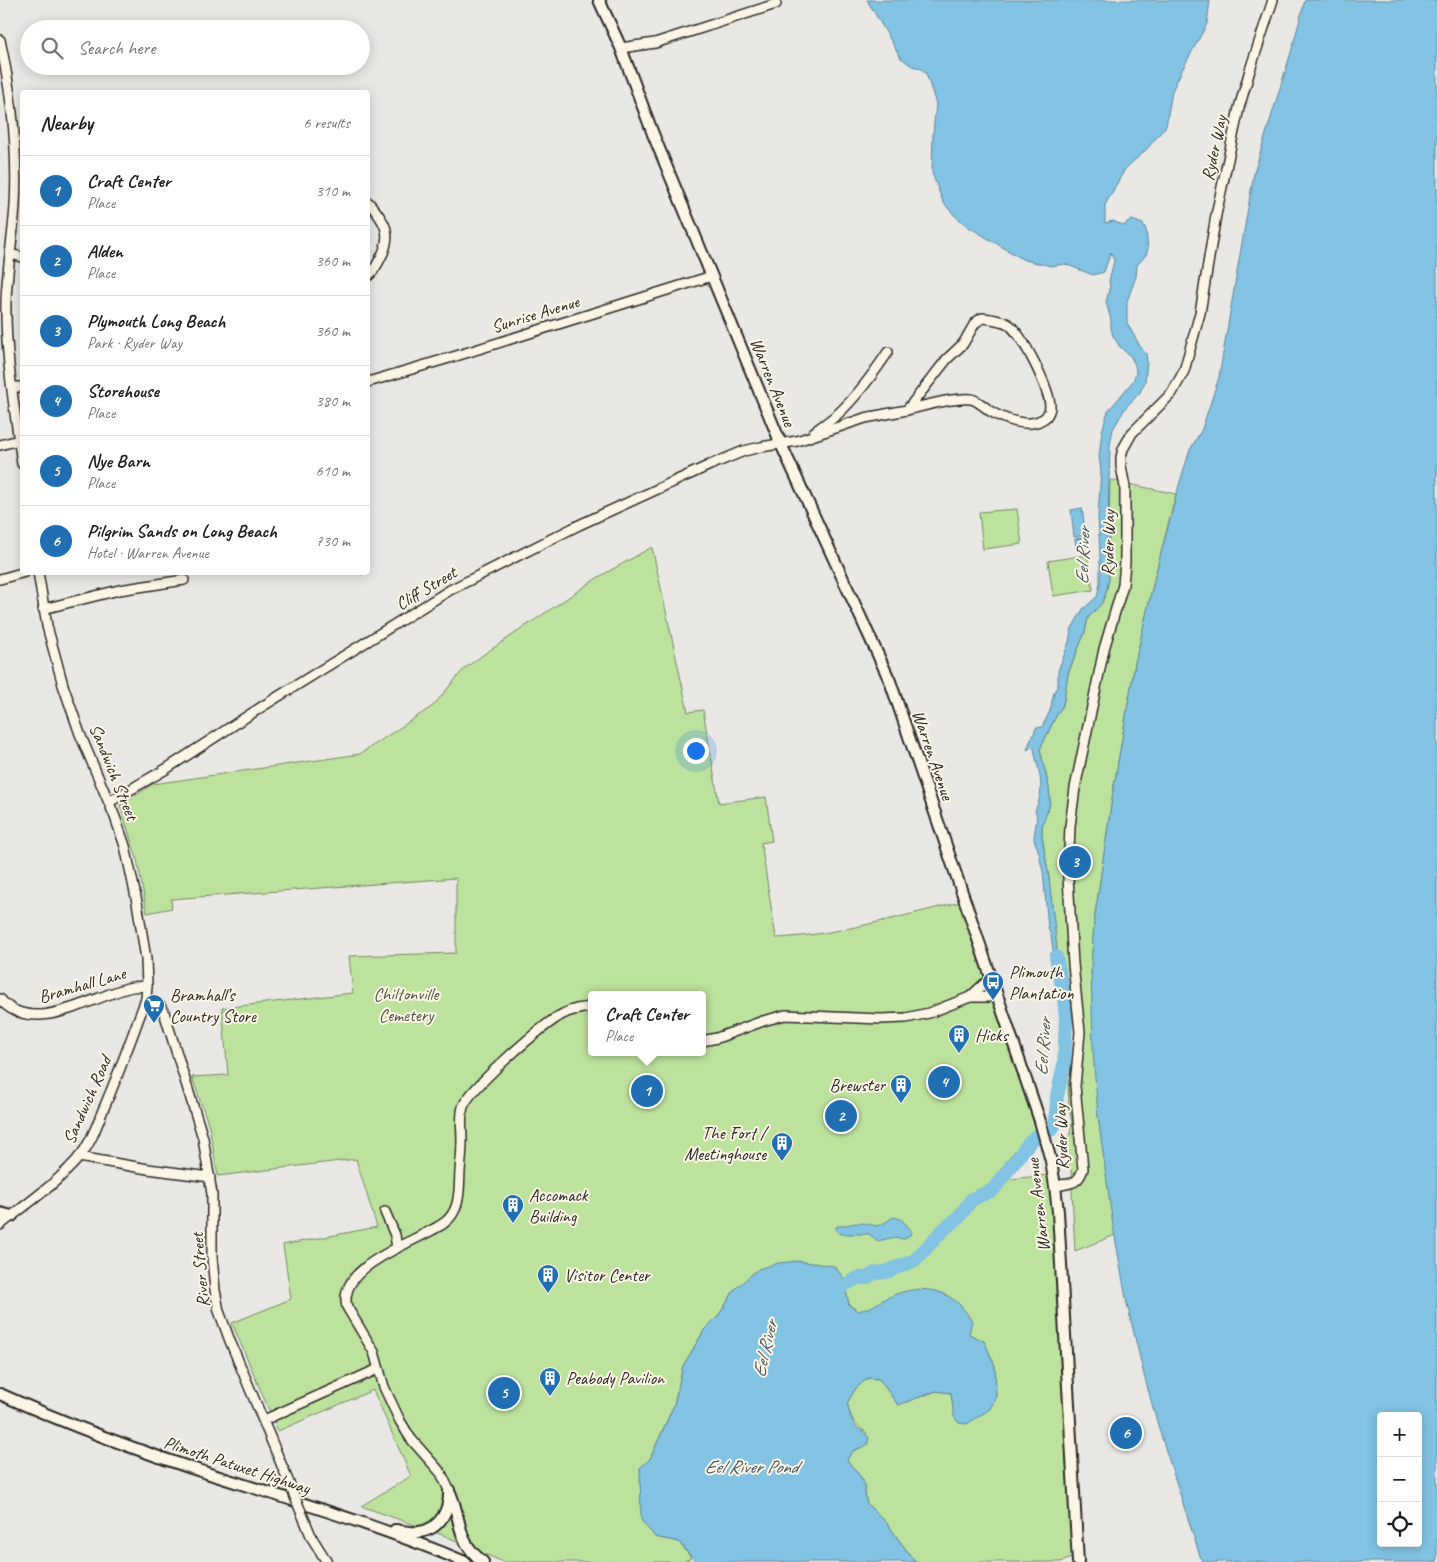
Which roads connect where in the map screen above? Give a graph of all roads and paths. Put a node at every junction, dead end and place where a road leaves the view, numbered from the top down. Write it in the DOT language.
graph roads {
  1 [pos="599,0"];
  2 [pos="1273,0"];
  3 [pos="776,4"];
  4 [pos="0,40"];
  5 [pos="621,48"];
  6 [pos="4,78"];
  7 [pos="370,204"];
  8 [pos="10,254"];
  9 [pos="20,256"];
  10 [pos="370,274"];
  11 [pos="712,276"];
  12 [pos="3,314"];
  13 [pos="888,352"];
  14 [pos="370,381"];
  15 [pos="12,387"];
  16 [pos="20,387"];
  17 [pos="907,410"];
  18 [pos="810,436"];
  19 [pos="19,440"];
  20 [pos="781,444"];
  21 [pos="0,445"];
  22 [pos="20,446"];
  23 [pos="20,573"];
  24 [pos="38,575"];
  25 [pos="0,579"];
  26 [pos="184,580"];
  27 [pos="44,609"];
  28 [pos="109,802"];
  29 [pos="993,980"];
  30 [pos="147,986"];
  31 [pos="997,994"];
  32 [pos="970,997"];
  33 [pos="0,999"];
  34 [pos="146,999"];
  35 [pos="588,1008"];
  36 [pos="706,1040"];
  37 [pos="79,1157"];
  38 [pos="210,1177"];
  39 [pos="1055,1186"];
  40 [pos="385,1212"];
  41 [pos="0,1213"];
  42 [pos="12,1216"];
  43 [pos="0,1225"];
  44 [pos="397,1248"];
  45 [pos="378,1369"];
  46 [pos="1,1395"];
  47 [pos="264,1420"];
  48 [pos="449,1490"];
  49 [pos="379,1529"];
  50 [pos="327,1562"];
  51 [pos="465,1562"];
  52 [pos="482,1562"];
  53 [pos="1078,1562"];
  1 -- 5 [label="main road, Warren Avenue"];
  2 -- 39 [label="street, Ryder Way"];
  3 -- 5 [label="street"];
  4 -- 6 [label="street"];
  5 -- 11 [label="main road, Warren Avenue"];
  6 -- 8 [label="street"];
  7 -- 10 [label="street"];
  8 -- 9 [label="street"];
  8 -- 12 [label="street"];
  11 -- 14 [label="street, Sunrise Avenue"];
  11 -- 20 [label="main road, Warren Avenue"];
  12 -- 15 [label="street"];
  13 -- 18 [label="street"];
  15 -- 16 [label="street"];
  15 -- 19 [label="street"];
  17 -- 17 [label="street, Cliff Street"];
  17 -- 18 [label="street, Cliff Street"];
  18 -- 20 [label="street, Cliff Street"];
  19 -- 21 [label="street"];
  19 -- 22 [label="street"];
  20 -- 28 [label="street, Cliff Street"];
  20 -- 29 [label="main road, Warren Avenue"];
  23 -- 25 [label="street"];
  24 -- 27 [label="street, Sandwich Street"];
  26 -- 27 [label="street"];
  27 -- 28 [label="street, Sandwich Street"];
  28 -- 30 [label="street, Sandwich Street"];
  29 -- 31 [label="main road, Warren Avenue"];
  29 -- 32 [label="street"];
  30 -- 33 [label="street, Bramhall Lane"];
  30 -- 34 [label="street, Sandwich Road"];
  31 -- 32 [label="street"];
  31 -- 39 [label="main road, Warren Avenue"];
  32 -- 36 [label="street"];
  34 -- 37 [label="street, Sandwich Road"];
  34 -- 38 [label="street, River Street"];
  35 -- 44 [label="street"];
  37 -- 38 [label="street"];
  37 -- 42 [label="street, Sandwich Road"];
  38 -- 47 [label="street, River Street"];
  39 -- 53 [label="main road, Warren Avenue"];
  40 -- 44 [label="street"];
  41 -- 42 [label="main road"];
  42 -- 43 [label="street, Sandwich Road"];
  44 -- 45 [label="street"];
  45 -- 47 [label="street"];
  45 -- 48 [label="street"];
  46 -- 49 [label="main road, Plimoth Patuxet Highway"];
  47 -- 50 [label="street, River Street, bridge"];
  48 -- 49 [label="main road"];
  48 -- 52 [label="main road"];
  49 -- 51 [label="main road, Plimoth Patuxet Highway"];
}
